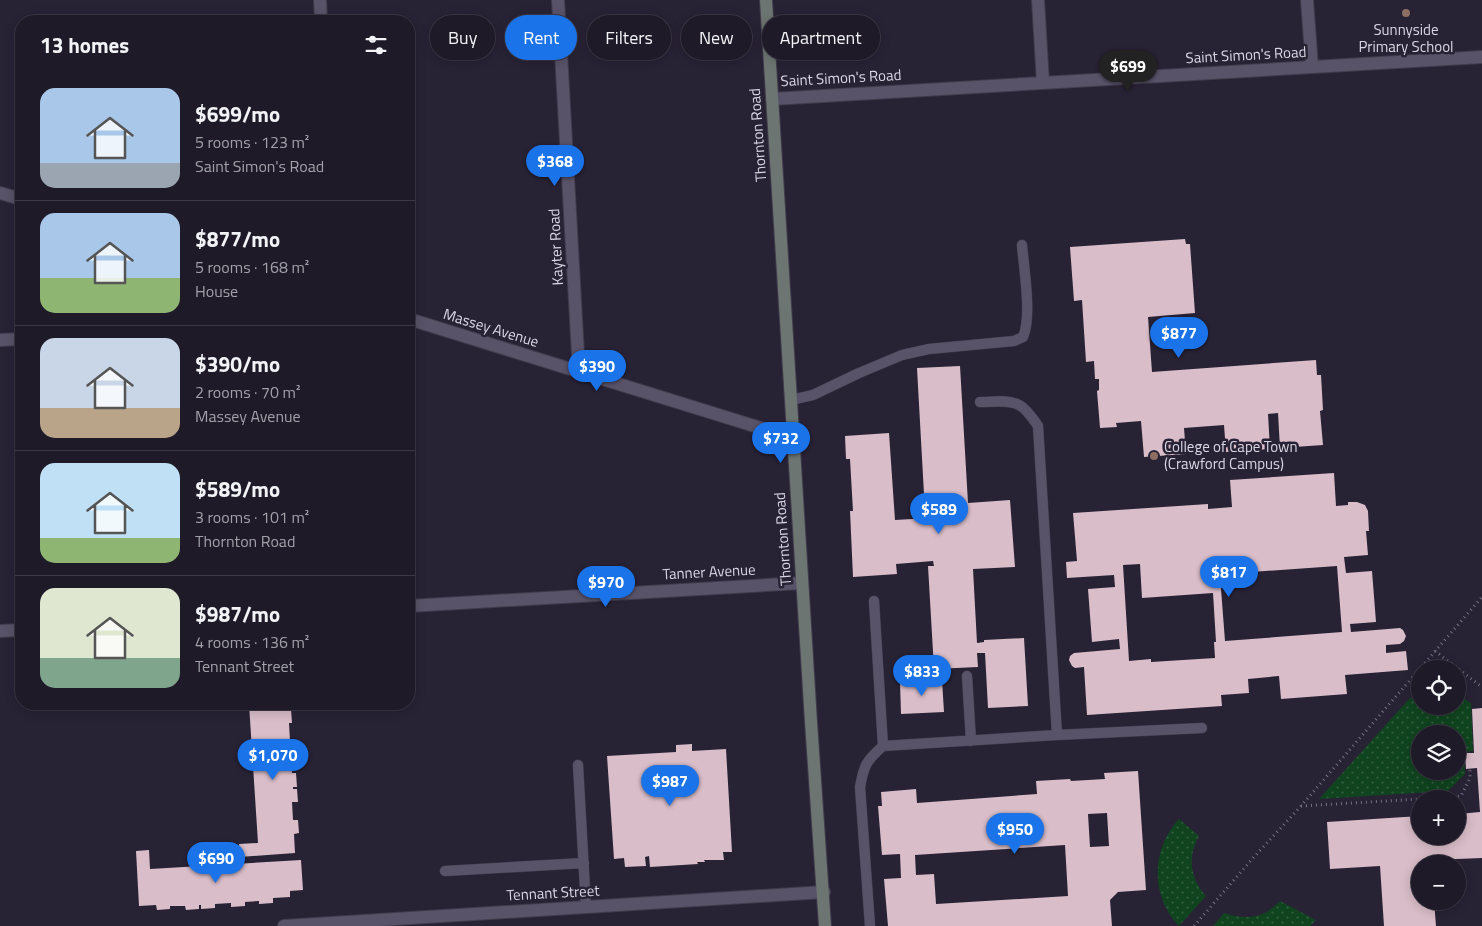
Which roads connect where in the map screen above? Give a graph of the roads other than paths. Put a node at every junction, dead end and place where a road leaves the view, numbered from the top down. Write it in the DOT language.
graph roads {
  1 [pos="320,0"];
  2 [pos="558,0"];
  3 [pos="766,0"];
  4 [pos="1038,0"];
  5 [pos="1307,0"];
  6 [pos="321,15"];
  7 [pos="1482,57"];
  8 [pos="1312,67"];
  9 [pos="1043,83"];
  10 [pos="772,99"];
  11 [pos="0,193"];
  12 [pos="15,197"];
  13 [pos="1022,245"];
  14 [pos="415,321"];
  15 [pos="15,339"];
  16 [pos="0,340"];
  17 [pos="579,372"];
  18 [pos="791,400"];
  19 [pos="980,402"];
  20 [pos="793,438"];
  21 [pos="802,583"];
  22 [pos="874,601"];
  23 [pos="415,606"];
  24 [pos="15,630"];
  25 [pos="0,631"];
  26 [pos="967,676"];
  27 [pos="1202,728"];
  28 [pos="1057,735"];
  29 [pos="971,741"];
  30 [pos="883,746"];
  31 [pos="578,765"];
  32 [pos="584,863"];
  33 [pos="445,871"];
  34 [pos="824,892"];
  35 [pos="586,907"];
  36 [pos="284,926"];
  37 [pos="826,926"];
  38 [pos="870,926"];
  1 -- 6 [label="street"];
  2 -- 17 [label="street, Kayter Road"];
  3 -- 10 [label="street, Thornton Road"];
  4 -- 9 [label="street"];
  5 -- 8 [label="street"];
  7 -- 8 [label="street, Saint Simon's Road"];
  8 -- 9 [label="street, Saint Simon's Road"];
  9 -- 10 [label="street, Saint Simon's Road"];
  10 -- 18 [label="street, Thornton Road"];
  11 -- 12 [label="street"];
  13 -- 18 [label="lane"];
  14 -- 17 [label="street, Massey Avenue"];
  15 -- 16 [label="street"];
  17 -- 20 [label="street, Massey Avenue"];
  18 -- 20 [label="street, Thornton Road"];
  19 -- 28 [label="lane"];
  20 -- 21 [label="street, Thornton Road"];
  21 -- 23 [label="street, Tanner Avenue"];
  21 -- 34 [label="street, Thornton Road"];
  22 -- 30 [label="lane"];
  24 -- 25 [label="street"];
  26 -- 29 [label="lane"];
  27 -- 28 [label="lane"];
  28 -- 29 [label="lane"];
  29 -- 30 [label="lane"];
  30 -- 38 [label="lane"];
  31 -- 32 [label="lane"];
  32 -- 33 [label="lane"];
  32 -- 35 [label="lane"];
  34 -- 35 [label="street, Tennant Street"];
  34 -- 37 [label="street, Thornton Road"];
  35 -- 36 [label="street, Tennant Street"];
}
